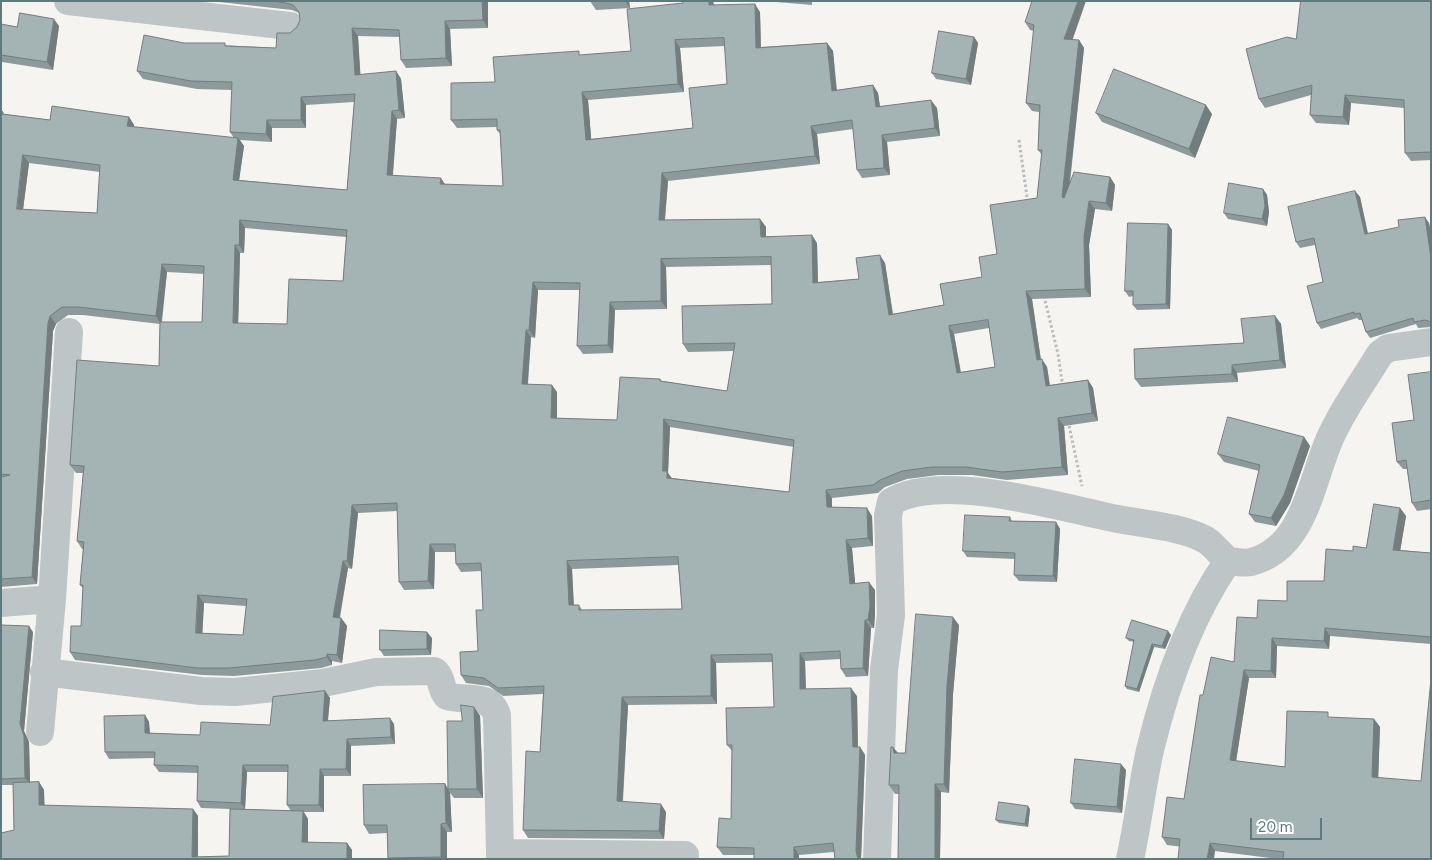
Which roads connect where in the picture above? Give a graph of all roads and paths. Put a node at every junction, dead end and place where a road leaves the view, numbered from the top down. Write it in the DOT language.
graph roads {
  1 [pos="68,1"];
  2 [pos="290,26"];
  3 [pos="1019,140"];
  4 [pos="1029,213"];
  5 [pos="1042,287"];
  6 [pos="69,332"];
  7 [pos="1431,342"];
  8 [pos="1064,398"];
  9 [pos="1067,415"];
  10 [pos="1079,511"];
  11 [pos="1228,561"];
  12 [pos="52,600"];
  13 [pos="1,602"];
  14 [pos="44,672"];
  15 [pos="40,732"];
  16 [pos="686,855"];
  17 [pos="500,856"];
  18 [pos="877,859"];
  19 [pos="1130,859"];
  1 -- 2 [label="street"];
  3 -- 4 [label="path"];
  5 -- 8 [label="path"];
  6 -- 12 [label="street"];
  7 -- 11 [label="street"];
  9 -- 10 [label="path"];
  10 -- 11 [label="street"];
  10 -- 18 [label="street"];
  11 -- 19 [label="street"];
  12 -- 13 [label="street"];
  12 -- 14 [label="street"];
  14 -- 15 [label="street"];
  14 -- 17 [label="street"];
  16 -- 17 [label="street"];
}
